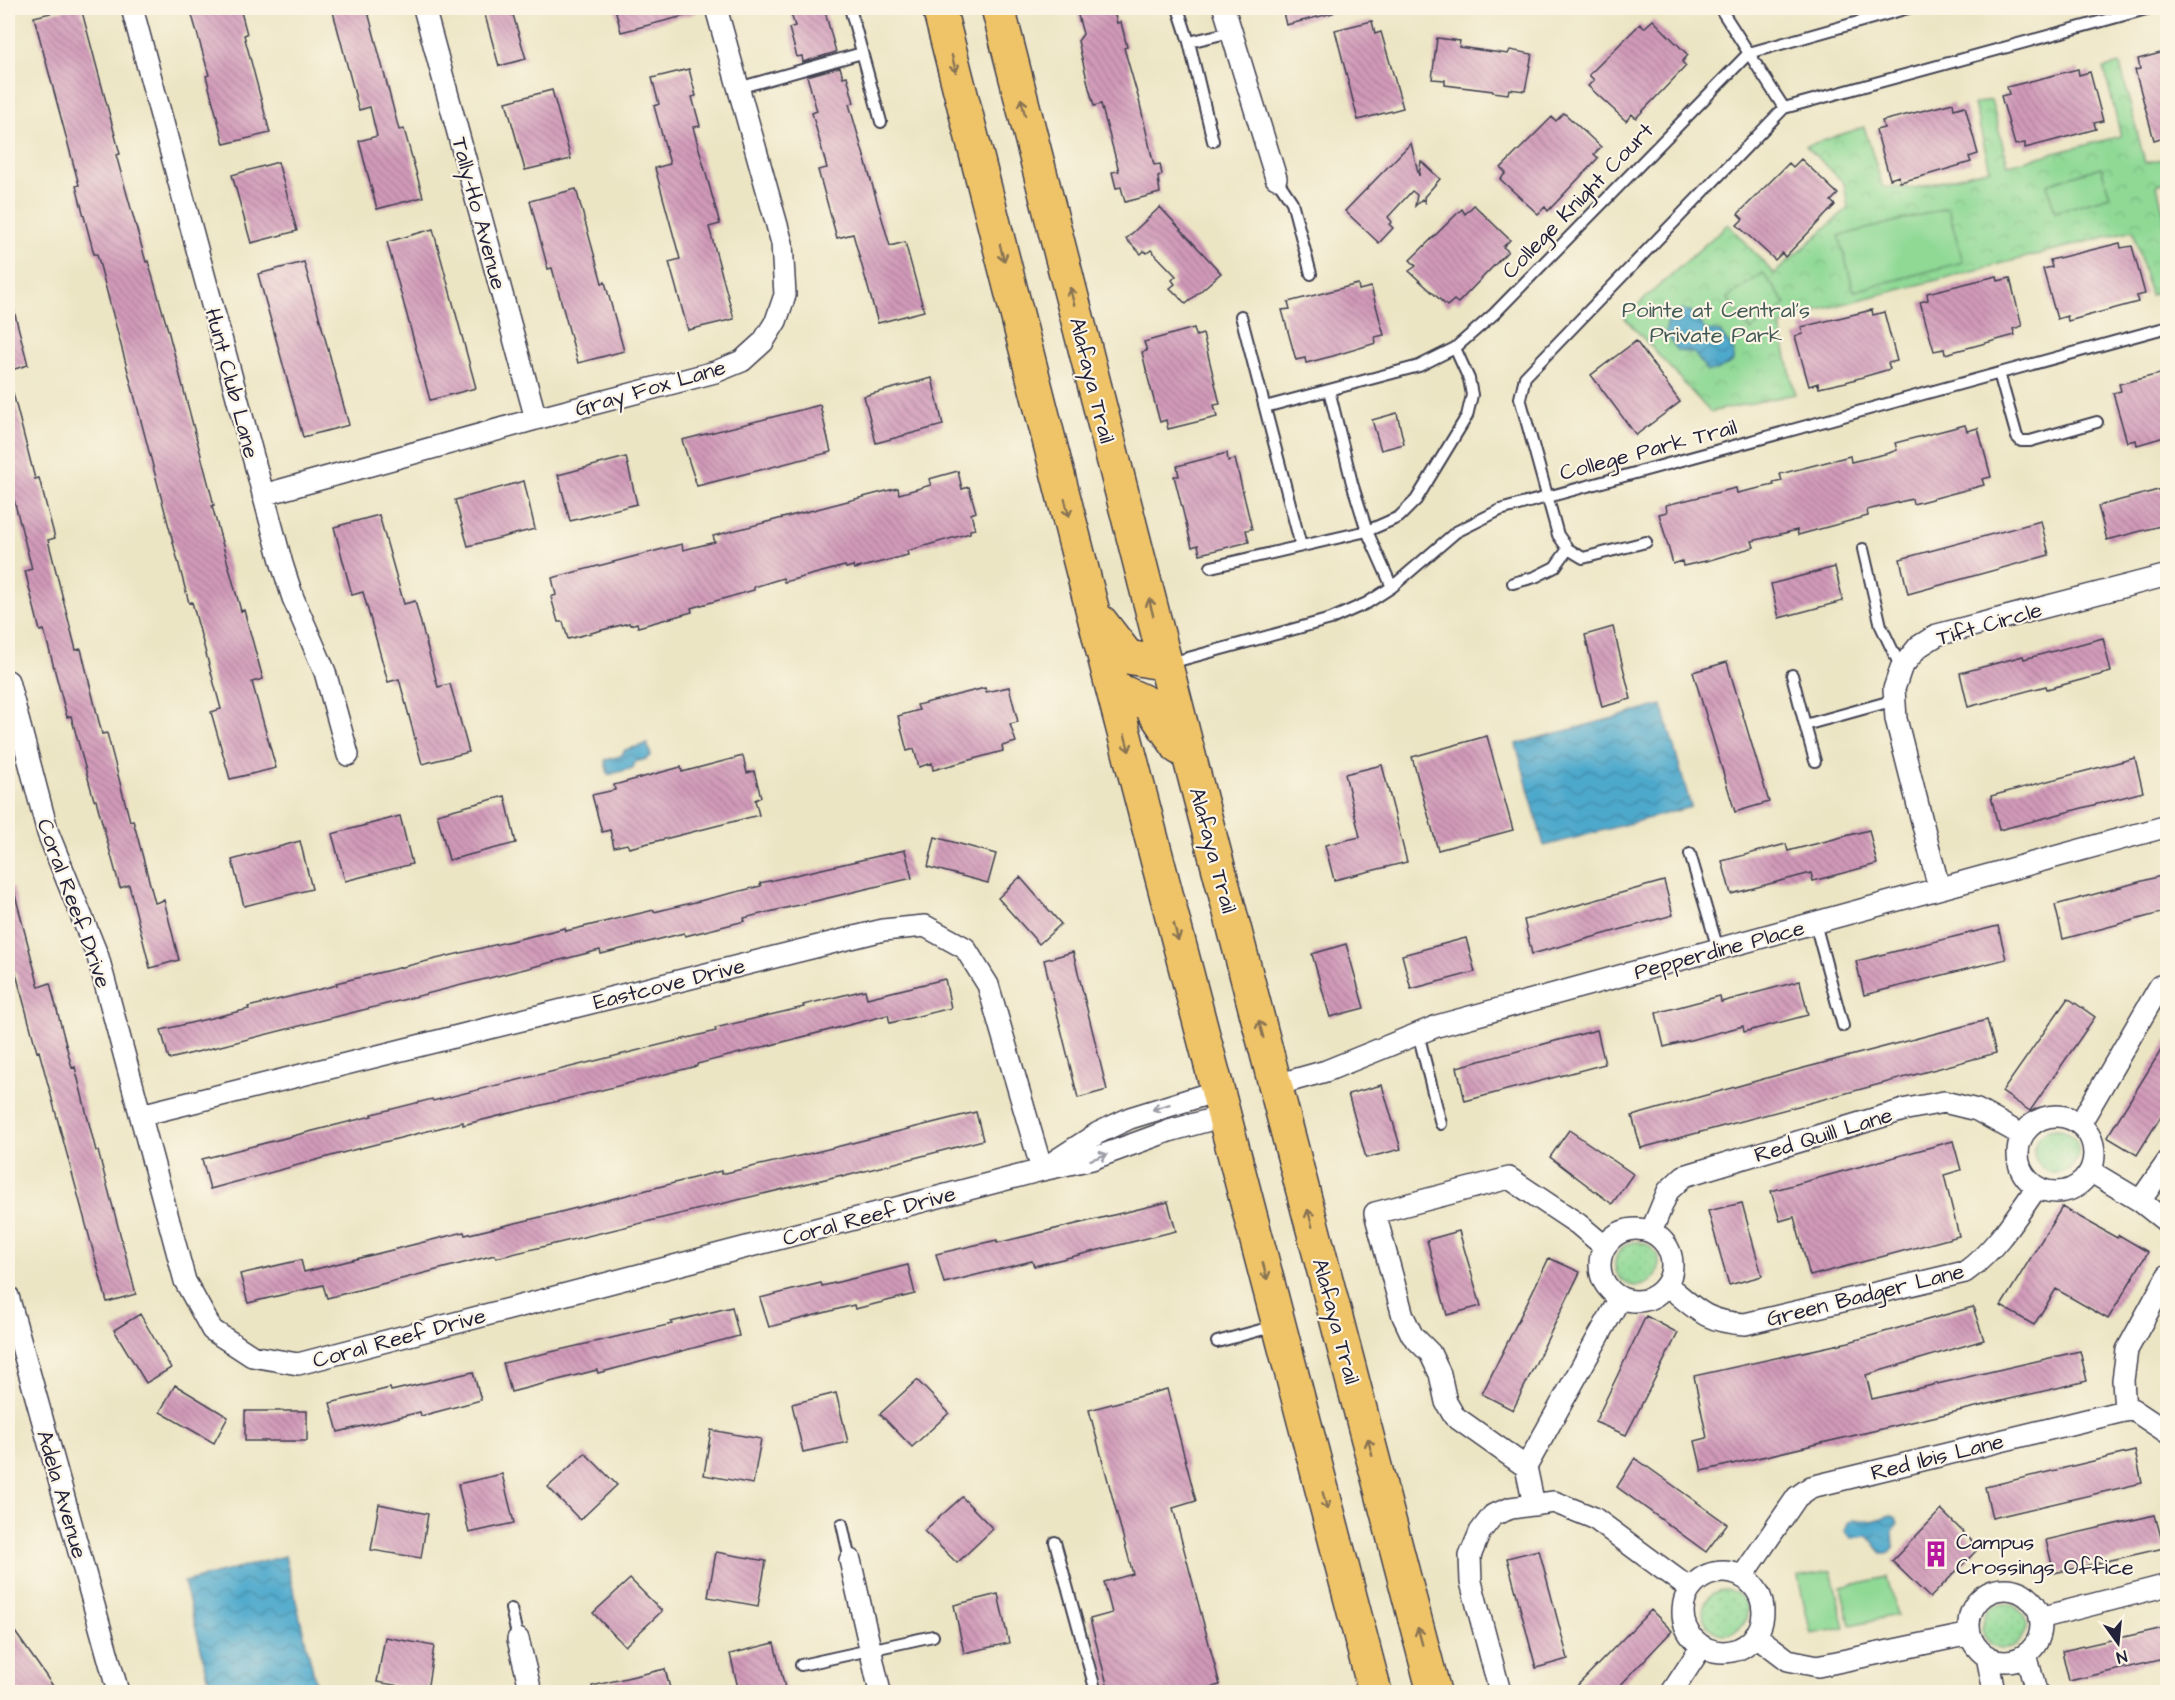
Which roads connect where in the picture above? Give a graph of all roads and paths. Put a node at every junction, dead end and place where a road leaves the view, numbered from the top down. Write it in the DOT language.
graph roads {
  1 [pos="132,8"];
  2 [pos="424,8"];
  3 [pos="716,8"];
  4 [pos="850,8"];
  5 [pos="939,8"];
  6 [pos="998,8"];
  7 [pos="1178,8"];
  8 [pos="1224,8"];
  9 [pos="1720,8"];
  10 [pos="1908,8"];
  11 [pos="2150,8"];
  12 [pos="1231,32"];
  13 [pos="1188,42"];
  14 [pos="862,53"];
  15 [pos="1749,53"];
  16 [pos="738,88"];
  17 [pos="1784,108"];
  18 [pos="881,122"];
  19 [pos="1213,141"];
  20 [pos="1276,178"];
  21 [pos="1311,274"];
  22 [pos="1241,316"];
  23 [pos="2168,327"];
  24 [pos="1455,348"];
  25 [pos="1999,373"];
  26 [pos="1329,390"];
  27 [pos="1264,407"];
  28 [pos="536,418"];
  29 [pos="2097,422"];
  30 [pos="263,495"];
  31 [pos="1547,497"];
  32 [pos="1367,531"];
  33 [pos="1646,542"];
  34 [pos="1301,546"];
  35 [pos="1568,549"];
  36 [pos="1863,549"];
  37 [pos="1211,567"];
  38 [pos="2168,575"];
  39 [pos="1513,583"];
  40 [pos="1392,587"];
  41 [pos="1093,610"];
  42 [pos="1166,664"];
  43 [pos="1901,668"];
  44 [pos="1792,675"];
  45 [pos="8,681"];
  46 [pos="1112,687"];
  47 [pos="1895,700"];
  48 [pos="1805,725"];
  49 [pos="348,755"];
  50 [pos="1815,761"];
  51 [pos="1192,767"];
  52 [pos="2168,826"];
  53 [pos="1689,854"];
  54 [pos="1939,888"];
  55 [pos="1815,922"];
  56 [pos="1718,949"];
  57 [pos="2160,986"];
  58 [pos="1843,1026"];
  59 [pos="1418,1033"];
  60 [pos="1276,1085"];
  61 [pos="1221,1104"];
  62 [pos="141,1115"];
  63 [pos="1442,1124"];
  64 [pos="2080,1124"];
  65 [pos="2022,1135"];
  66 [pos="2168,1161"];
  67 [pos="1042,1170"];
  68 [pos="2090,1171"];
  69 [pos="2037,1187"];
  70 [pos="2140,1201"];
  71 [pos="2168,1223"];
  72 [pos="1651,1232"];
  73 [pos="1604,1246"];
  74 [pos="2168,1275"];
  75 [pos="1667,1284"];
  76 [pos="8,1296"];
  77 [pos="1620,1298"];
  78 [pos="1279,1325"];
  79 [pos="1217,1342"];
  80 [pos="2125,1411"];
  81 [pos="2168,1433"];
  82 [pos="1526,1467"];
  83 [pos="1534,1505"];
  84 [pos="842,1524"];
  85 [pos="1055,1542"];
  86 [pos="850,1560"];
  87 [pos="1742,1577"];
  88 [pos="2168,1585"];
  89 [pos="1690,1588"];
  90 [pos="511,1609"];
  91 [pos="2040,1618"];
  92 [pos="1970,1634"];
  93 [pos="1755,1635"];
  94 [pos="933,1636"];
  95 [pos="518,1639"];
  96 [pos="1702,1646"];
  97 [pos="870,1650"];
  98 [pos="2026,1654"];
  99 [pos="1987,1656"];
  100 [pos="801,1665"];
  101 [pos="118,1692"];
  102 [pos="531,1692"];
  103 [pos="880,1692"];
  104 [pos="1096,1692"];
  105 [pos="1375,1692"];
  106 [pos="1434,1692"];
  107 [pos="1500,1692"];
  108 [pos="1672,1692"];
  109 [pos="1995,1692"];
  110 [pos="2036,1692"];
  1 -- 30 [label="street, Hunt Club Lane"];
  2 -- 28 [label="street, Tally-Ho Avenue"];
  3 -- 16 [label="street, Gray Fox Lane"];
  4 -- 14 [label="lane"];
  5 -- 41 [label="main road, one-way"];
  42 -- 6 [label="main road, Alafaya Trail, one-way"];
  7 -- 13 [label="lane"];
  8 -- 12 [label="street"];
  9 -- 15 [label="lane"];
  10 -- 15 [label="lane, College Knight Court"];
  11 -- 17 [label="lane"];
  12 -- 13 [label="lane"];
  12 -- 20 [label="street"];
  13 -- 19 [label="lane"];
  14 -- 16 [label="lane"];
  14 -- 18 [label="lane"];
  15 -- 17 [label="lane"];
  15 -- 24 [label="lane, College Knight Court"];
  16 -- 28 [label="street, Gray Fox Lane"];
  17 -- 31 [label="lane"];
  20 -- 21 [label="lane"];
  22 -- 27 [label="lane"];
  23 -- 25 [label="lane, College Park Trail"];
  24 -- 26 [label="lane, College Knight Court"];
  24 -- 32 [label="lane"];
  25 -- 29 [label="lane"];
  25 -- 31 [label="lane, College Park Trail"];
  26 -- 27 [label="lane, College Knight Court"];
  26 -- 32 [label="lane"];
  27 -- 34 [label="lane"];
  28 -- 30 [label="street, Gray Fox Lane"];
  30 -- 49 [label="street, Hunt Club Lane"];
  31 -- 35 [label="lane"];
  31 -- 40 [label="lane, College Park Trail"];
  32 -- 34 [label="lane"];
  32 -- 40 [label="lane"];
  33 -- 35 [label="lane"];
  34 -- 37 [label="lane"];
  35 -- 39 [label="lane"];
  36 -- 43 [label="lane"];
  38 -- 43 [label="street, Tift Circle"];
  40 -- 42 [label="lane, College Park Trail"];
  41 -- 42 [label="main road"];
  41 -- 46 [label="main road"];
  42 -- 51 [label="main road, Alafaya Trail"];
  43 -- 47 [label="street, Tift Circle"];
  44 -- 48 [label="lane"];
  45 -- 62 [label="street, Coral Reef Drive"];
  46 -- 51 [label="main road"];
  46 -- 61 [label="main road, one-way"];
  47 -- 48 [label="lane"];
  47 -- 54 [label="street, Tift Circle"];
  48 -- 50 [label="lane"];
  60 -- 51 [label="main road, Alafaya Trail, one-way"];
  52 -- 54 [label="street, Pepperdine Place"];
  53 -- 56 [label="lane"];
  54 -- 55 [label="street, Pepperdine Place"];
  55 -- 56 [label="street, Pepperdine Place"];
  55 -- 58 [label="lane"];
  56 -- 59 [label="street, Pepperdine Place"];
  57 -- 64 [label="street"];
  59 -- 60 [label="street, Pepperdine Place"];
  59 -- 63 [label="lane"];
  106 -- 60 [label="main road, Alafaya Trail, one-way"];
  61 -- 67 [label="street, Coral Reef Drive"];
  61 -- 78 [label="main road, one-way"];
  62 -- 67 [label="street, Eastcove Drive"];
  62 -- 67 [label="street, Coral Reef Drive"];
  64 -- 65 [label="street"];
  64 -- 68 [label="street"];
  65 -- 69 [label="street"];
  65 -- 72 [label="street, Red Quill Lane"];
  66 -- 70 [label="street"];
  68 -- 69 [label="street"];
  68 -- 70 [label="street"];
  69 -- 75 [label="street, Green Badger Lane"];
  70 -- 71 [label="street"];
  72 -- 73 [label="street"];
  72 -- 75 [label="street"];
  73 -- 77 [label="street"];
  73 -- 82 [label="street"];
  74 -- 80 [label="street"];
  75 -- 77 [label="street"];
  76 -- 101 [label="street, Adela Avenue"];
  77 -- 82 [label="street"];
  78 -- 79 [label="lane"];
  78 -- 105 [label="main road, one-way"];
  80 -- 81 [label="street"];
  80 -- 87 [label="street, Red Ibis Lane"];
  82 -- 83 [label="street"];
  83 -- 89 [label="street"];
  83 -- 107 [label="street"];
  84 -- 86 [label="lane"];
  85 -- 104 [label="lane"];
  86 -- 97 [label="street"];
  87 -- 89 [label="street"];
  87 -- 93 [label="street"];
  88 -- 91 [label="street"];
  89 -- 96 [label="street"];
  90 -- 95 [label="lane"];
  91 -- 92 [label="street"];
  91 -- 98 [label="street"];
  92 -- 93 [label="street"];
  92 -- 99 [label="street"];
  93 -- 96 [label="street"];
  94 -- 97 [label="lane"];
  95 -- 102 [label="street"];
  96 -- 108 [label="street"];
  97 -- 100 [label="lane"];
  97 -- 103 [label="street"];
  98 -- 99 [label="street"];
  98 -- 110 [label="street"];
  99 -- 109 [label="street"];
}
